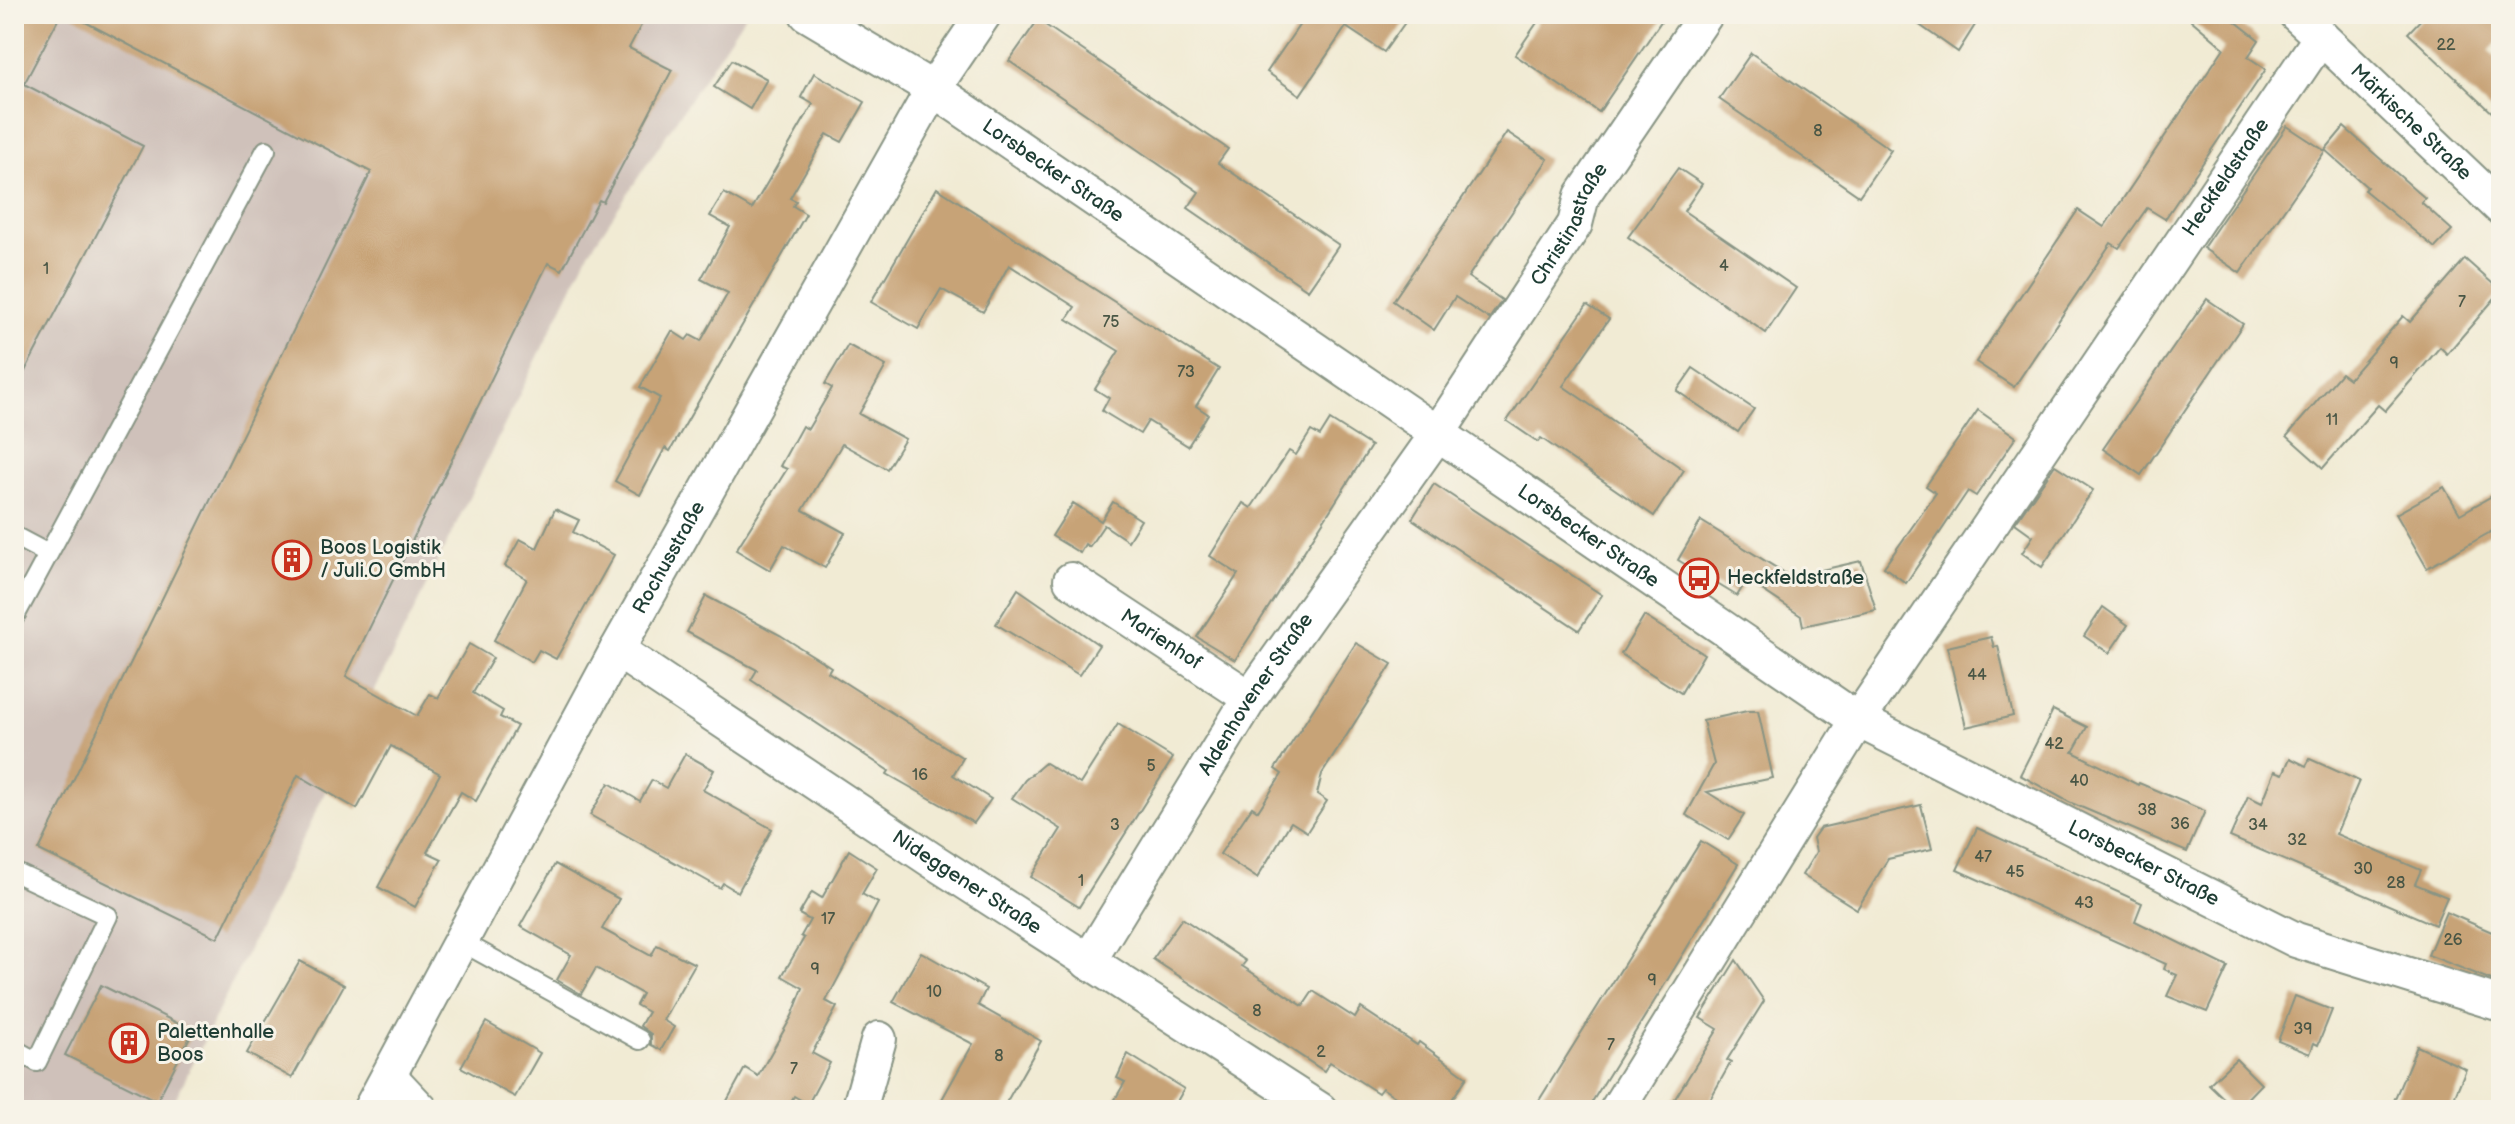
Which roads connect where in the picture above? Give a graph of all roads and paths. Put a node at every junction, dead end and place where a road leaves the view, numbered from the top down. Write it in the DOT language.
graph roads {
  1 [pos="807,14"];
  2 [pos="984,14"];
  3 [pos="1706,14"];
  4 [pos="2296,14"];
  5 [pos="2321,37"];
  6 [pos="933,89"];
  7 [pos="266,150"];
  8 [pos="2501,208"];
  9 [pos="1436,436"];
  10 [pos="14,536"];
  11 [pos="48,554"];
  12 [pos="1071,580"];
  13 [pos="14,618"];
  14 [pos="617,650"];
  15 [pos="1250,698"];
  16 [pos="1858,720"];
  17 [pos="14,872"];
  18 [pos="462,942"];
  19 [pos="1088,962"];
  20 [pos="2501,1004"];
  21 [pos="879,1039"];
  22 [pos="640,1040"];
  23 [pos="14,1049"];
  24 [pos="389,1076"];
  25 [pos="370,1110"];
  26 [pos="421,1110"];
  27 [pos="859,1110"];
  28 [pos="1320,1110"];
  29 [pos="1617,1110"];
  1 -- 6 [label="street, Lorsbecker Straße"];
  2 -- 6 [label="street, Rochusstraße"];
  3 -- 9 [label="street, Christinastraße"];
  4 -- 5 [label="street"];
  5 -- 8 [label="street, Märkische Straße"];
  5 -- 16 [label="street, Heckfeldstraße"];
  6 -- 9 [label="street, Lorsbecker Straße"];
  6 -- 14 [label="street, Rochusstraße"];
  7 -- 11 [label="lane"];
  9 -- 15 [label="street, Aldenhovener Straße"];
  9 -- 16 [label="street, Lorsbecker Straße"];
  10 -- 11 [label="lane"];
  11 -- 13 [label="lane"];
  12 -- 15 [label="street, Marienhof"];
  14 -- 18 [label="street, Rochusstraße"];
  14 -- 19 [label="street, Nideggener Straße"];
  15 -- 19 [label="street, Aldenhovener Straße"];
  16 -- 20 [label="street, Lorsbecker Straße"];
  16 -- 29 [label="street, Heckfeldstraße"];
  17 -- 23 [label="lane"];
  18 -- 22 [label="lane"];
  18 -- 24 [label="street, Rochusstraße"];
  19 -- 28 [label="street, Nideggener Straße"];
  21 -- 27 [label="street"];
  24 -- 25 [label="street, Rochusstraße"];
  24 -- 26 [label="street"];
}
